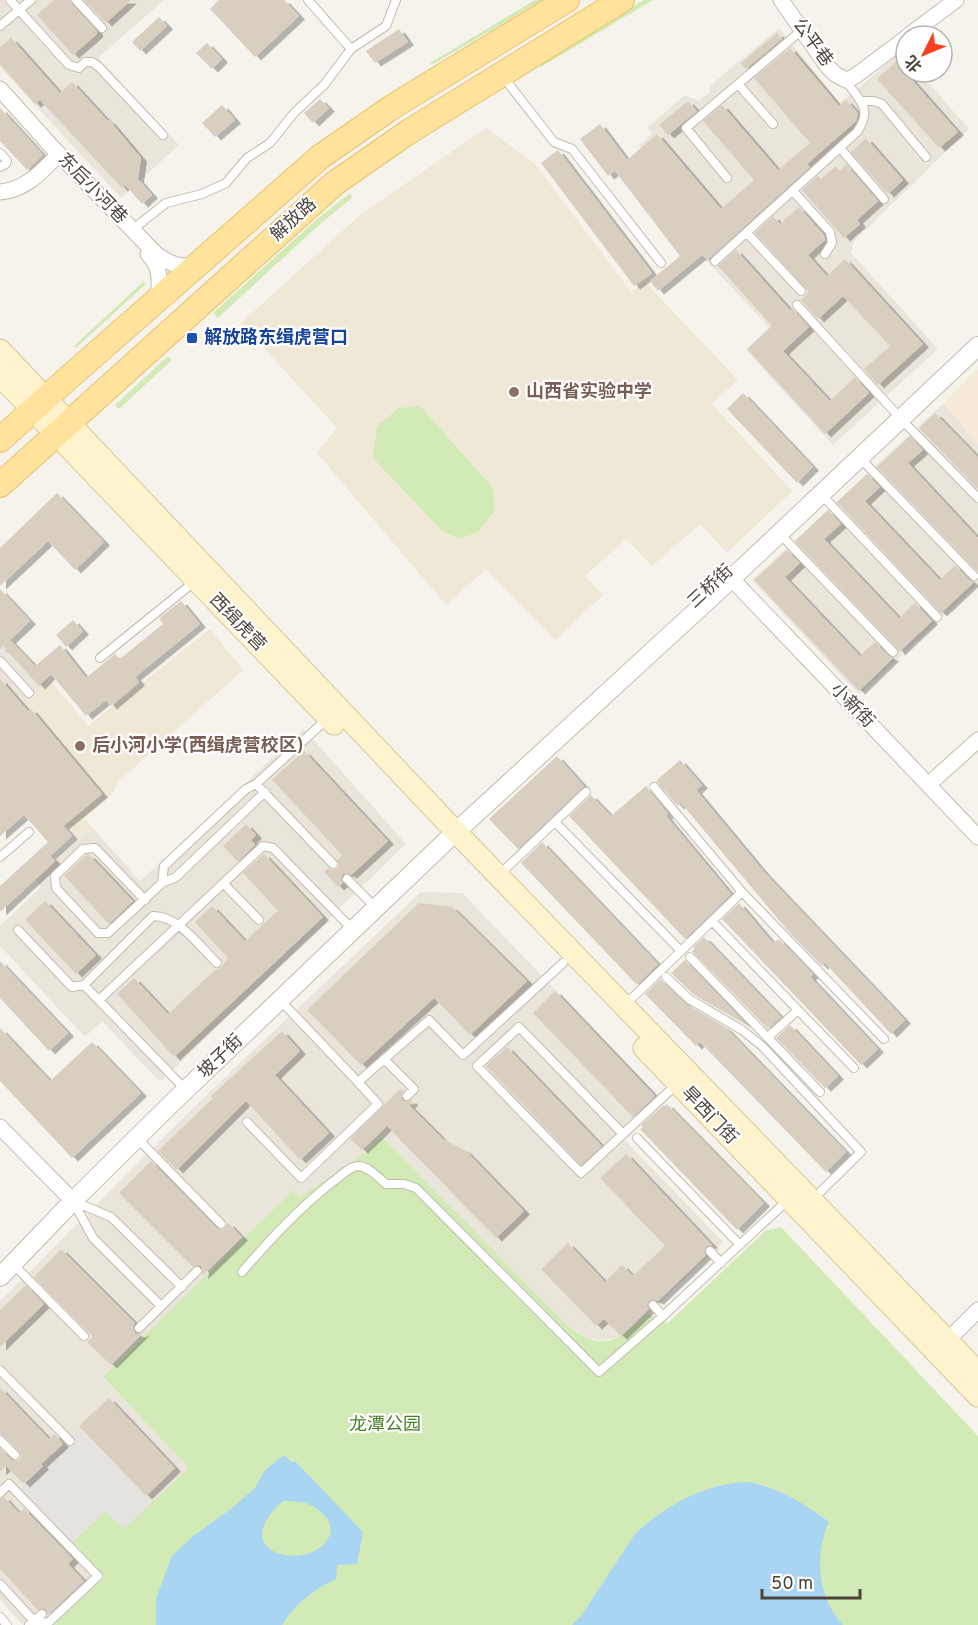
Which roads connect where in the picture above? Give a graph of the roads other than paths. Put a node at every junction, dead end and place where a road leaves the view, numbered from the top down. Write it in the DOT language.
graph roads {
  1 [pos="10,0"];
  2 [pos="31,0"];
  3 [pos="76,0"];
  4 [pos="308,0"];
  5 [pos="396,0"];
  6 [pos="567,0"];
  7 [pos="622,0"];
  8 [pos="781,0"];
  9 [pos="956,0"];
  10 [pos="19,10"];
  11 [pos="924,24"];
  12 [pos="0,26"];
  13 [pos="102,28"];
  14 [pos="802,30"];
  15 [pos="894,47"];
  16 [pos="351,49"];
  17 [pos="502,75"];
  18 [pos="846,80"];
  19 [pos="738,84"];
  20 [pos="0,89"];
  21 [pos="0,96"];
  22 [pos="862,101"];
  23 [pos="773,124"];
  24 [pos="164,135"];
  25 [pos="840,148"];
  26 [pos="0,153"];
  27 [pos="58,156"];
  28 [pos="926,157"];
  29 [pos="0,167"];
  30 [pos="727,178"];
  31 [pos="793,191"];
  32 [pos="0,192"];
  33 [pos="884,199"];
  34 [pos="132,230"];
  35 [pos="747,233"];
  36 [pos="825,254"];
  37 [pos="715,261"];
  38 [pos="661,262"];
  39 [pos="196,265"];
  40 [pos="801,291"];
  41 [pos="158,298"];
  42 [pos="797,305"];
  43 [pos="978,335"];
  44 [pos="978,346"];
  45 [pos="0,350"];
  46 [pos="0,376"];
  47 [pos="39,404"];
  48 [pos="898,416"];
  49 [pos="63,428"];
  50 [pos="0,440"];
  51 [pos="857,455"];
  52 [pos="0,485"];
  53 [pos="818,492"];
  54 [pos="978,498"];
  55 [pos="777,531"];
  56 [pos="729,576"];
  57 [pos="974,576"];
  58 [pos="196,580"];
  59 [pos="937,617"];
  60 [pos="893,652"];
  61 [pos="100,658"];
  62 [pos="0,661"];
  63 [pos="29,693"];
  64 [pos="328,718"];
  65 [pos="978,740"];
  66 [pos="256,784"];
  67 [pos="928,785"];
  68 [pos="654,787"];
  69 [pos="265,792"];
  70 [pos="586,792"];
  71 [pos="555,822"];
  72 [pos="29,832"];
  73 [pos="448,833"];
  74 [pos="978,837"];
  75 [pos="0,857"];
  76 [pos="333,864"];
  77 [pos="498,876"];
  78 [pos="347,879"];
  79 [pos="162,883"];
  80 [pos="224,883"];
  81 [pos="742,892"];
  82 [pos="144,900"];
  83 [pos="373,905"];
  84 [pos="259,920"];
  85 [pos="712,921"];
  86 [pos="178,925"];
  87 [pos="350,927"];
  88 [pos="18,930"];
  89 [pos="681,951"];
  90 [pos="690,957"];
  91 [pos="217,963"];
  92 [pos="563,963"];
  93 [pos="666,977"];
  94 [pos="84,985"];
  95 [pos="99,1000"];
  96 [pos="280,1000"];
  97 [pos="624,1006"];
  98 [pos="798,1010"];
  99 [pos="768,1037"];
  100 [pos="884,1039"];
  101 [pos="384,1059"];
  102 [pos="854,1068"];
  103 [pos="356,1080"];
  104 [pos="678,1083"];
  105 [pos="184,1087"];
  106 [pos="820,1092"];
  107 [pos="407,1096"];
  108 [pos="247,1122"];
  109 [pos="0,1126"];
  110 [pos="623,1134"];
  111 [pos="134,1135"];
  112 [pos="637,1138"];
  113 [pos="70,1198"];
  114 [pos="789,1199"];
  115 [pos="812,1200"];
  116 [pos="221,1224"];
  117 [pos="740,1245"];
  118 [pos="710,1251"];
  119 [pos="7,1262"];
  120 [pos="721,1263"];
  121 [pos="197,1271"];
  122 [pos="242,1272"];
  123 [pos="0,1277"];
  124 [pos="182,1287"];
  125 [pos="653,1305"];
  126 [pos="161,1306"];
  127 [pos="978,1310"];
  128 [pos="663,1316"];
  129 [pos="139,1328"];
  130 [pos="84,1336"];
  131 [pos="941,1346"];
  132 [pos="0,1370"];
  133 [pos="978,1372"];
  134 [pos="978,1396"];
  135 [pos="0,1440"];
  136 [pos="70,1441"];
  137 [pos="15,1455"];
  138 [pos="0,1493"];
  139 [pos="0,1584"];
  140 [pos="42,1614"];
  141 [pos="0,1617"];
  142 [pos="32,1623"];
  143 [pos="8,1625"];
  1 -- 10 [label="lane"];
  2 -- 10 [label="lane"];
  3 -- 13 [label="lane"];
  4 -- 16 [label="lane"];
  5 -- 16 [label="lane"];
  6 -- 39 [label="main road, 解放路"];
  7 -- 17 [label="main road, 解放路"];
  8 -- 14 [label="street, 公平巷"];
  9 -- 11 [label="street, 公平巷"];
  10 -- 12 [label="lane"];
  10 -- 24 [label="lane"];
  14 -- 18 [label="street, 公平巷"];
  14 -- 19 [label="lane"];
  15 -- 18 [label="street, 公平巷"];
  16 -- 34 [label="lane"];
  17 -- 38 [label="lane"];
  17 -- 49 [label="main road, 解放路"];
  18 -- 22 [label="lane"];
  19 -- 23 [label="lane"];
  19 -- 30 [label="lane"];
  20 -- 27 [label="street, 东后小河巷"];
  21 -- 27 [label="street, 东后小河巷"];
  22 -- 25 [label="lane"];
  22 -- 28 [label="lane"];
  25 -- 31 [label="lane"];
  25 -- 33 [label="lane"];
  26 -- 29 [label="lane"];
  27 -- 32 [label="street"];
  27 -- 34 [label="street, 东后小河巷"];
  27 -- 41 [label="street, 东后小河巷"];
  31 -- 35 [label="lane"];
  31 -- 36 [label="lane"];
  34 -- 39 [label="street, 东后小河巷"];
  35 -- 37 [label="lane"];
  35 -- 40 [label="lane"];
  39 -- 41 [label="main road, 解放路"];
  41 -- 47 [label="main road, 解放路"];
  42 -- 48 [label="lane"];
  43 -- 48 [label="street, 三桥街"];
  44 -- 48 [label="street, 三桥街"];
  45 -- 47 [label="main road"];
  46 -- 47 [label="main road"];
  47 -- 49 [label="main road, 西缉虎营"];
  47 -- 50 [label="main road, 解放路"];
  48 -- 51 [label="street, 三桥街"];
  48 -- 54 [label="lane"];
  49 -- 52 [label="main road, 解放路"];
  49 -- 58 [label="main road, 西缉虎营"];
  49 -- 73 [label="main road, 西缉虎营"];
  51 -- 53 [label="street, 三桥街"];
  51 -- 57 [label="lane"];
  53 -- 55 [label="street, 三桥街"];
  53 -- 59 [label="lane"];
  55 -- 56 [label="street, 三桥街"];
  55 -- 60 [label="lane"];
  56 -- 67 [label="street, 小新街"];
  56 -- 73 [label="street, 三桥街"];
  58 -- 61 [label="lane"];
  58 -- 64 [label="main road, 西缉虎营"];
  62 -- 63 [label="lane"];
  64 -- 66 [label="lane"];
  64 -- 73 [label="main road, 西缉虎营"];
  65 -- 67 [label="street"];
  66 -- 69 [label="lane"];
  66 -- 79 [label="lane"];
  67 -- 74 [label="street, 小新街"];
  68 -- 81 [label="lane"];
  69 -- 76 [label="lane"];
  69 -- 79 [label="lane"];
  70 -- 71 [label="lane"];
  71 -- 77 [label="lane"];
  71 -- 89 [label="lane"];
  72 -- 75 [label="lane"];
  73 -- 77 [label="main road, 旱西门街"];
  73 -- 83 [label="street, 坡子街"];
  73 -- 92 [label="main road, 旱西门街"];
  77 -- 97 [label="main road, 旱西门街"];
  78 -- 83 [label="lane"];
  79 -- 82 [label="lane"];
  80 -- 84 [label="lane"];
  80 -- 86 [label="lane"];
  80 -- 87 [label="lane"];
  81 -- 85 [label="lane"];
  81 -- 100 [label="lane"];
  82 -- 82 [label="lane"];
  83 -- 87 [label="street, 坡子街"];
  85 -- 89 [label="lane"];
  85 -- 98 [label="lane"];
  86 -- 91 [label="lane"];
  86 -- 94 [label="lane"];
  86 -- 95 [label="lane"];
  87 -- 96 [label="street, 坡子街"];
  87 -- 105 [label="street, 坡子街"];
  88 -- 94 [label="lane"];
  89 -- 97 [label="lane"];
  90 -- 99 [label="lane"];
  92 -- 101 [label="lane"];
  92 -- 104 [label="main road, 旱西门街"];
  93 -- 115 [label="lane"];
  94 -- 95 [label="lane"];
  95 -- 105 [label="lane"];
  96 -- 103 [label="lane"];
  96 -- 105 [label="street, 坡子街"];
  97 -- 115 [label="main road, 旱西门街"];
  98 -- 99 [label="lane"];
  98 -- 102 [label="lane"];
  99 -- 106 [label="lane"];
  101 -- 103 [label="lane"];
  101 -- 107 [label="lane"];
  103 -- 108 [label="lane"];
  104 -- 110 [label="lane"];
  104 -- 114 [label="main road, 旱西门街"];
  105 -- 111 [label="street, 坡子街"];
  109 -- 113 [label="street"];
  110 -- 110 [label="lane"];
  111 -- 113 [label="street, 坡子街"];
  111 -- 116 [label="lane"];
  112 -- 117 [label="lane"];
  113 -- 119 [label="street, 坡子街"];
  113 -- 124 [label="lane"];
  113 -- 126 [label="lane"];
  114 -- 117 [label="lane"];
  114 -- 131 [label="main road, 旱西门街"];
  115 -- 131 [label="main road, 旱西门街"];
  117 -- 120 [label="lane"];
  118 -- 120 [label="lane"];
  119 -- 123 [label="street, 坡子街"];
  119 -- 130 [label="lane"];
  120 -- 128 [label="lane"];
  121 -- 124 [label="lane"];
  122 -- 128 [label="lane"];
  124 -- 126 [label="lane"];
  125 -- 128 [label="lane"];
  126 -- 129 [label="lane"];
  127 -- 131 [label="street"];
  131 -- 133 [label="main road, 旱西门街"];
  131 -- 134 [label="main road, 旱西门街"];
  132 -- 136 [label="lane"];
  135 -- 137 [label="lane"];
  138 -- 142 [label="lane"];
  139 -- 142 [label="lane"];
  140 -- 142 [label="lane"];
  141 -- 143 [label="lane"];
}
